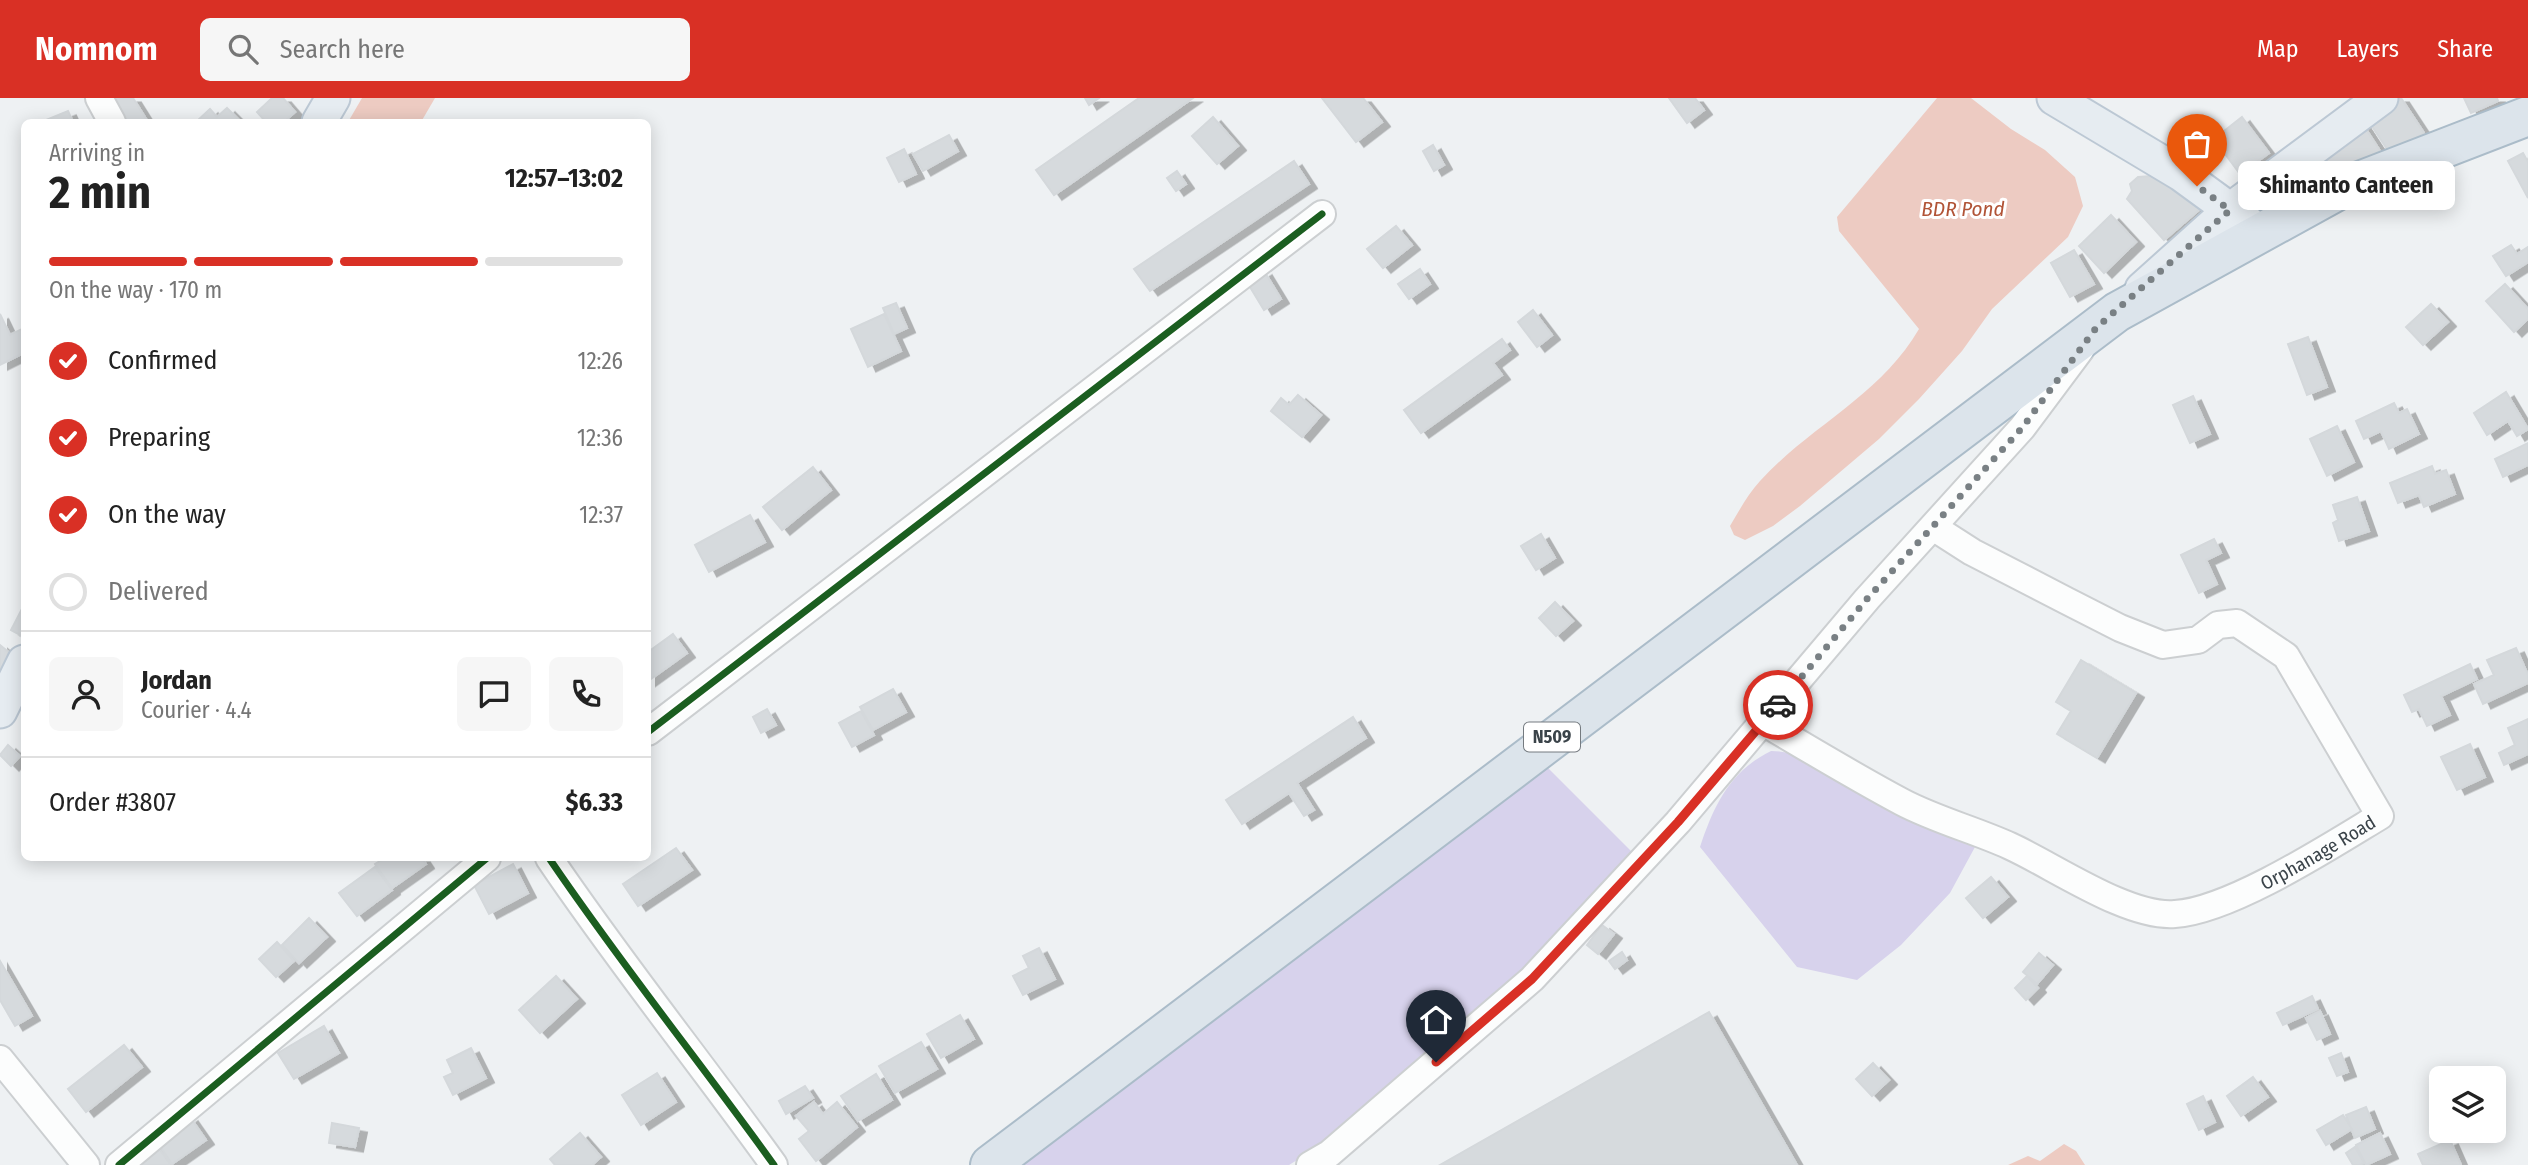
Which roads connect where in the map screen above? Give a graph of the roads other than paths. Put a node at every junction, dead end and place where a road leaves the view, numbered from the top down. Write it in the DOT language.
graph roads {
  1 [pos="99,98"];
  2 [pos="332,98"];
  3 [pos="2054,98"];
  4 [pos="2381,98"];
  5 [pos="2528,116"];
  6 [pos="110,119"];
  7 [pos="321,119"];
  8 [pos="2230,210"];
  9 [pos="1322,214"];
  10 [pos="2262,233"];
  11 [pos="2107,320"];
  12 [pos="1933,527"];
  13 [pos="21,668"];
  14 [pos="0,711"];
  15 [pos="1763,722"];
  16 [pos="651,730"];
  17 [pos="483,861"];
  18 [pos="551,861"];
  19 [pos="0,1059"];
  20 [pos="86,1165"];
  21 [pos="119,1165"];
  22 [pos="774,1165"];
  23 [pos="990,1165"];
  24 [pos="1310,1165"];
  1 -- 6 [label="street"];
  2 -- 7 [label="main road"];
  3 -- 8 [label="main road"];
  4 -- 8 [label="main road"];
  5 -- 10 [label="highway, N509"];
  8 -- 10 [label="main road"];
  8 -- 11 [label="main road"];
  9 -- 16 [label="street"];
  10 -- 11 [label="highway, N509"];
  11 -- 12 [label="street"];
  11 -- 23 [label="highway, N509"];
  12 -- 15 [label="street"];
  12 -- 15 [label="street, Orphanage Road"];
  13 -- 14 [label="main road"];
  15 -- 24 [label="street"];
  17 -- 21 [label="street"];
  18 -- 22 [label="street"];
  19 -- 20 [label="street"];
}
